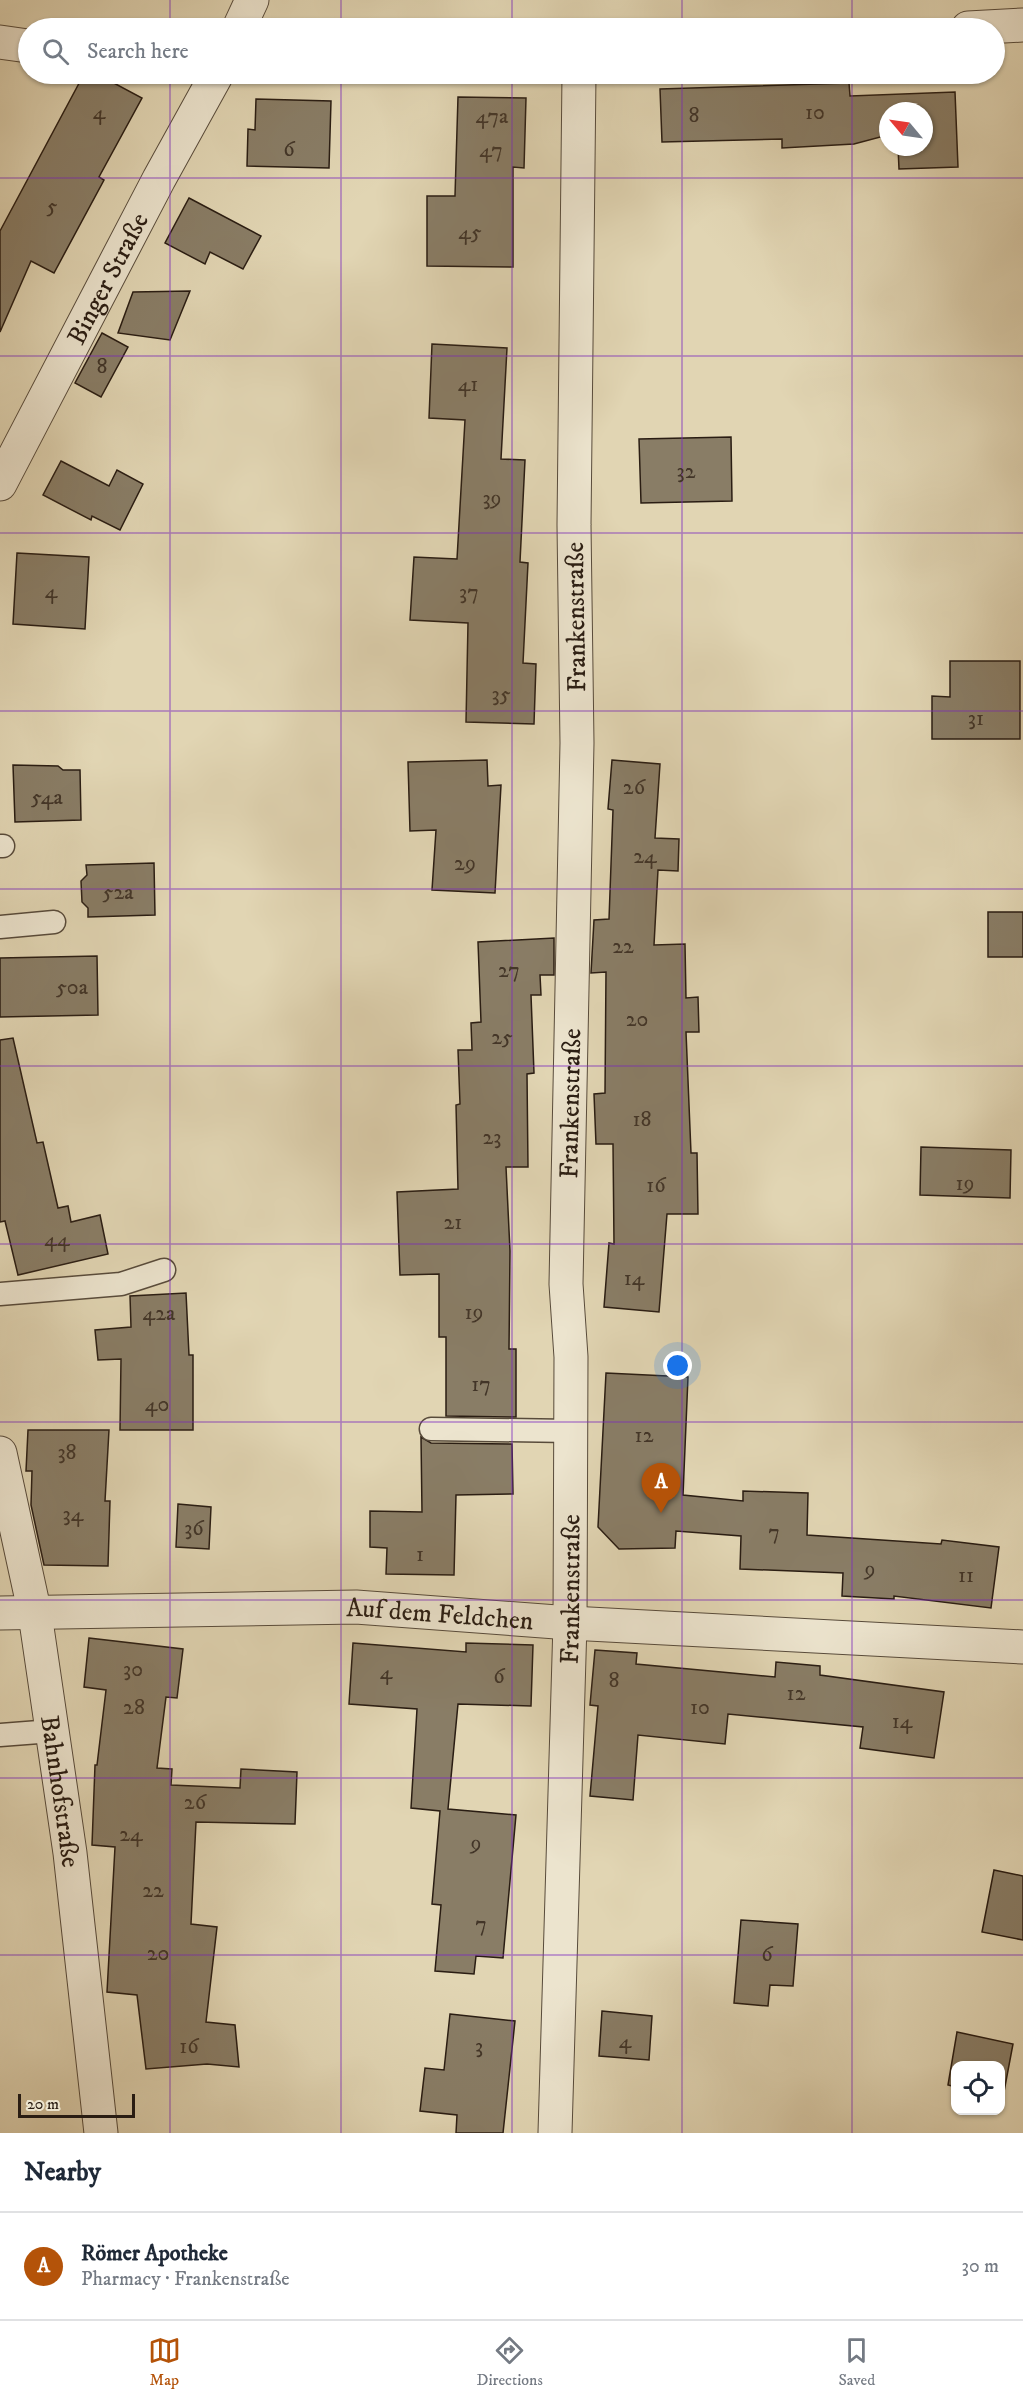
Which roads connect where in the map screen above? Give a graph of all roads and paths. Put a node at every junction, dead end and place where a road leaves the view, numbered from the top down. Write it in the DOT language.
graph roads {
  1 [pos="252,0"];
  2 [pos="244,18"];
  3 [pos="1023,25"];
  4 [pos="1005,26"];
  5 [pos="0,42"];
  6 [pos="18,45"];
  7 [pos="211,84"];
  8 [pos="579,84"];
  9 [pos="0,484"];
  10 [pos="54,921"];
  11 [pos="0,927"];
  12 [pos="164,1270"];
  13 [pos="0,1294"];
  14 [pos="431,1429"];
  15 [pos="571,1431"];
  16 [pos="0,1453"];
  17 [pos="0,1613"];
  18 [pos="35,1614"];
  19 [pos="570,1623"];
  20 [pos="1023,1647"];
  21 [pos="52,1731"];
  22 [pos="0,1735"];
  23 [pos="101,2133"];
  24 [pos="555,2133"];
  1 -- 2 [label="street"];
  3 -- 4 [label="street"];
  5 -- 6 [label="street"];
  7 -- 9 [label="street, Binger Straße"];
  8 -- 15 [label="street, Frankenstraße"];
  10 -- 11 [label="lane"];
  12 -- 13 [label="lane"];
  14 -- 15 [label="lane"];
  15 -- 19 [label="street, Frankenstraße"];
  16 -- 18 [label="street, Bahnhofstraße"];
  17 -- 18 [label="street, Auf dem Feldchen"];
  18 -- 19 [label="street, Auf dem Feldchen"];
  18 -- 21 [label="street, Bahnhofstraße"];
  19 -- 20 [label="street, Auf dem Feldchen"];
  19 -- 24 [label="street, Frankenstraße"];
  21 -- 22 [label="lane"];
  21 -- 23 [label="street, Bahnhofstraße"];
}
